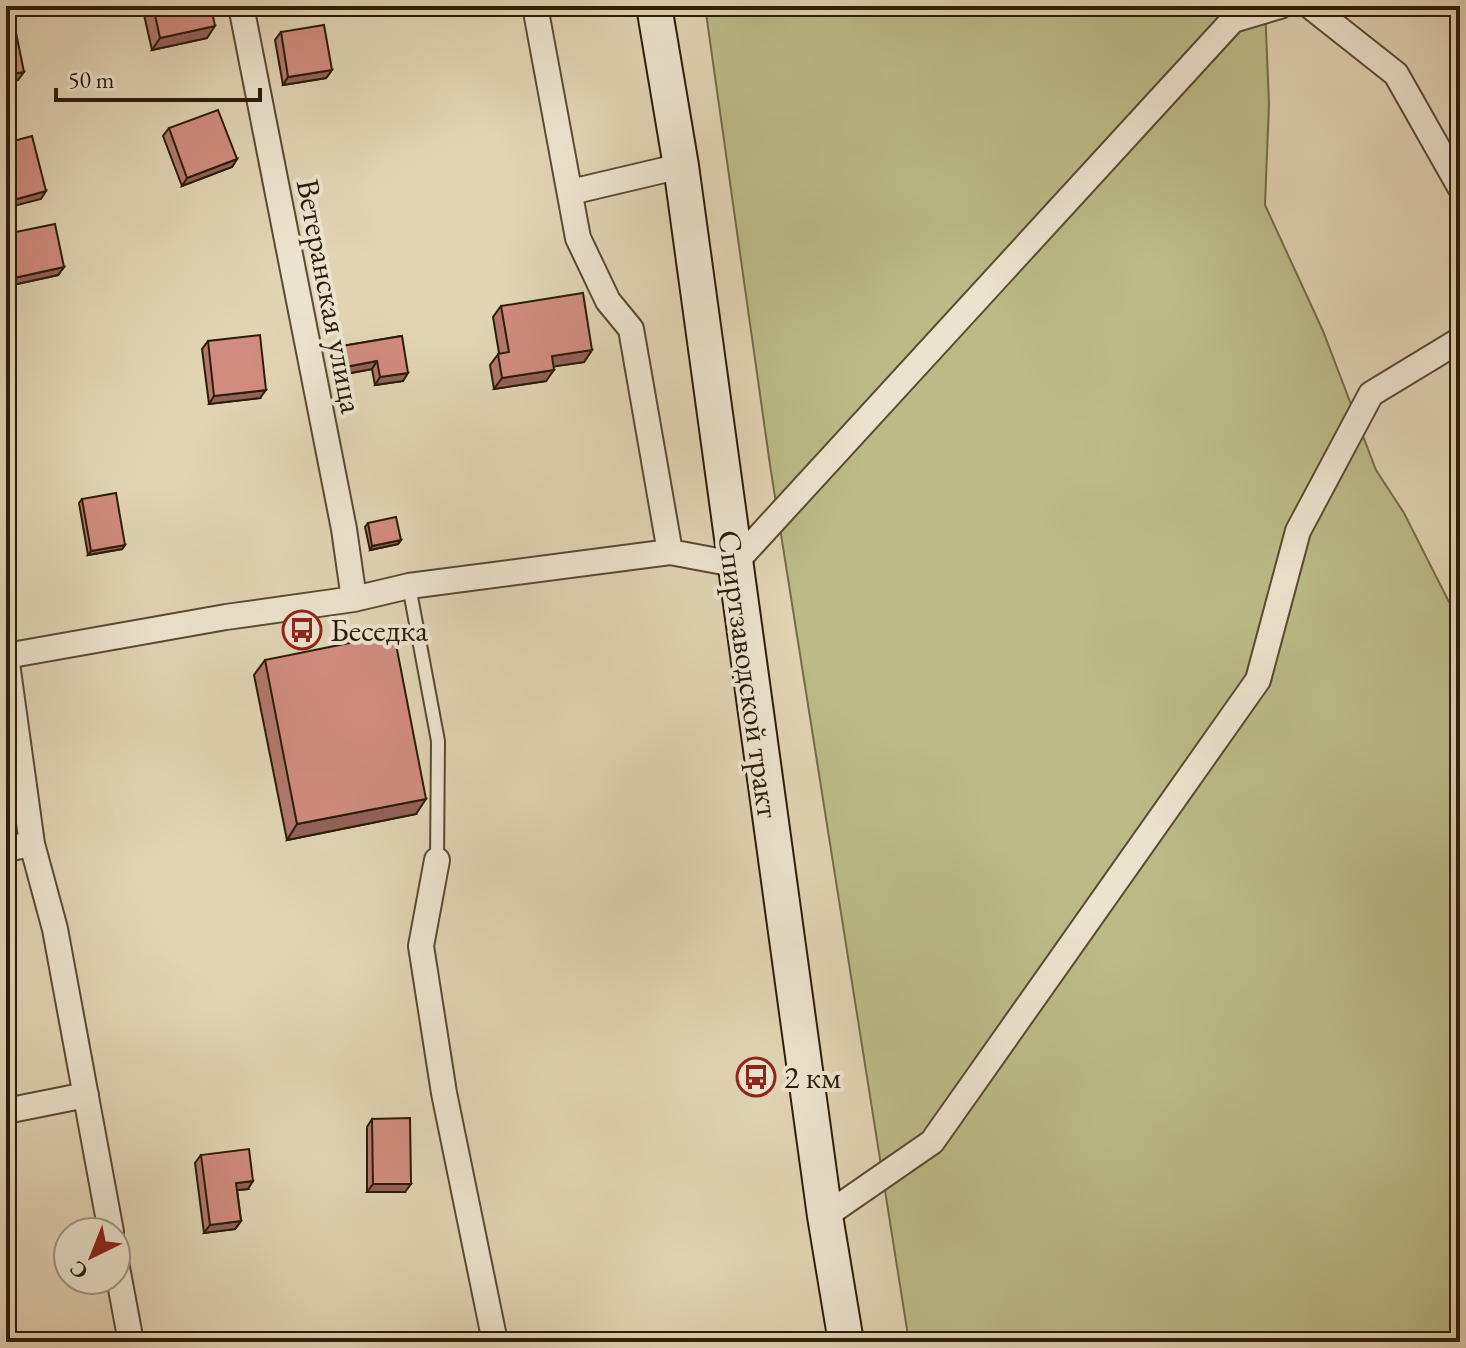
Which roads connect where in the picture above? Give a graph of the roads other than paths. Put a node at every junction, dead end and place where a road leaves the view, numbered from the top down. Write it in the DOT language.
graph roads {
  1 [pos="241,6"];
  2 [pos="535,6"];
  3 [pos="654,6"];
  4 [pos="1280,6"];
  5 [pos="1310,6"];
  6 [pos="681,166"];
  7 [pos="1460,187"];
  8 [pos="571,192"];
  9 [pos="1460,340"];
  10 [pos="670,552"];
  11 [pos="734,564"];
  12 [pos="409,586"];
  13 [pos="354,599"];
  14 [pos="6,656"];
  15 [pos="32,844"];
  16 [pos="6,849"];
  17 [pos="437,860"];
  18 [pos="86,1095"];
  19 [pos="6,1111"];
  20 [pos="108,1216"];
  21 [pos="825,1216"];
  22 [pos="122,1296"];
  23 [pos="131,1342"];
  24 [pos="495,1342"];
  25 [pos="846,1342"];
  1 -- 13 [label="street, Ветеранская улица"];
  2 -- 8 [label="street"];
  3 -- 6 [label="main road, Спиртзаводской тракт"];
  4 -- 11 [label="street"];
  5 -- 7 [label="street"];
  6 -- 8 [label="street"];
  6 -- 11 [label="main road, Спиртзаводской тракт"];
  8 -- 10 [label="street"];
  9 -- 21 [label="street"];
  10 -- 11 [label="street"];
  10 -- 12 [label="street"];
  11 -- 21 [label="main road, Спиртзаводской тракт"];
  12 -- 13 [label="street"];
  12 -- 17 [label="lane"];
  13 -- 14 [label="street"];
  14 -- 15 [label="street"];
  15 -- 16 [label="street"];
  15 -- 18 [label="street"];
  17 -- 24 [label="street"];
  18 -- 19 [label="street"];
  18 -- 20 [label="street"];
  21 -- 25 [label="main road, Спиртзаводской тракт"];
  22 -- 23 [label="street"];
}
